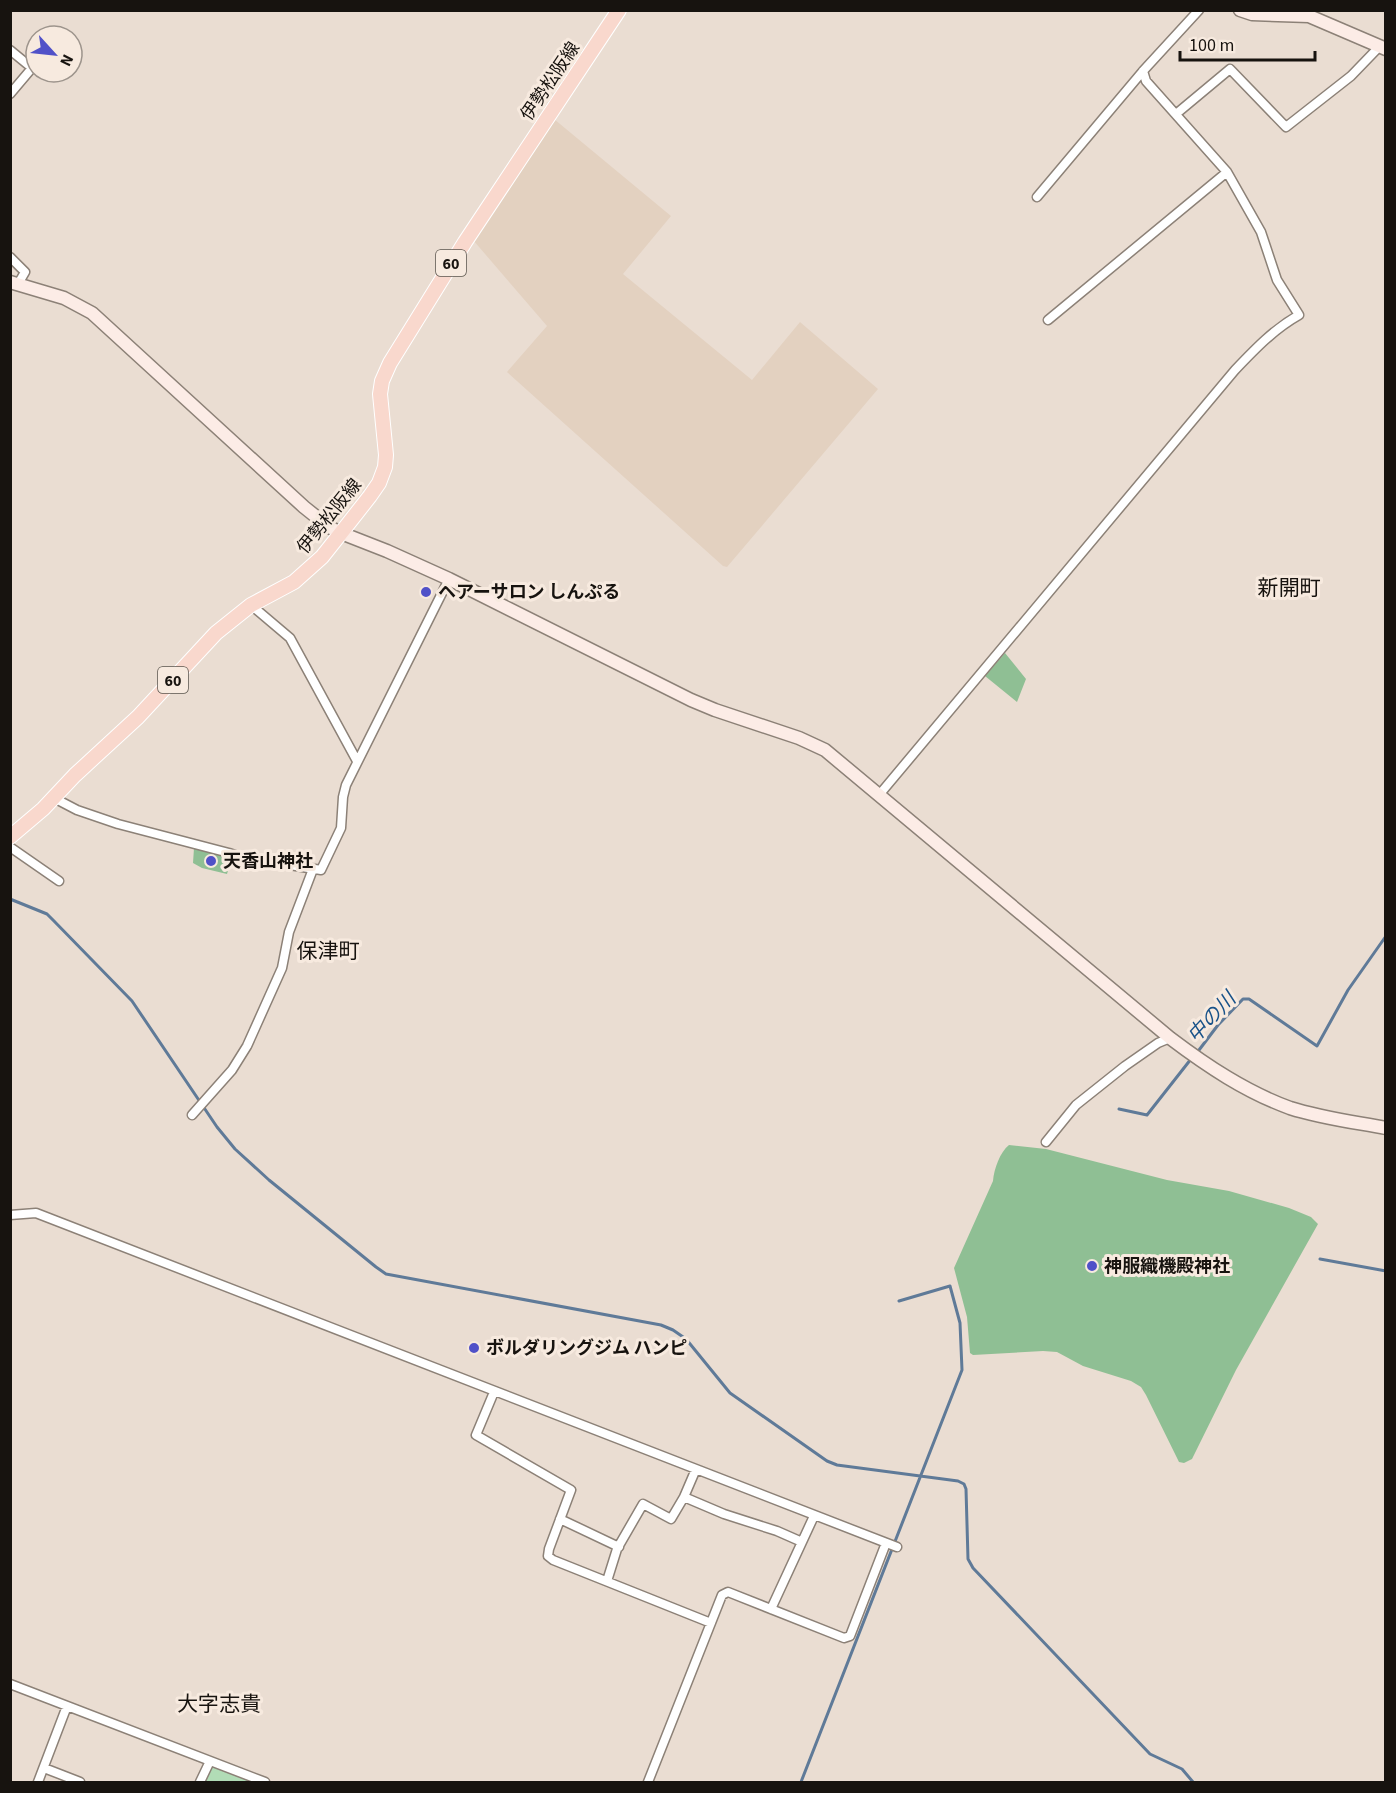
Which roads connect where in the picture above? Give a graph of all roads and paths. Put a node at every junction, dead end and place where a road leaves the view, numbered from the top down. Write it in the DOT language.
graph roads {
  1 [pos="619,10"];
  2 [pos="1199,10"];
  3 [pos="1240,10"];
  4 [pos="1382,48"];
  5 [pos="10,50"];
  6 [pos="1143,71"];
  7 [pos="10,94"];
  8 [pos="1176,114"];
  9 [pos="1227,172"];
  10 [pos="1037,197"];
  11 [pos="10,258"];
  12 [pos="14,283"];
  13 [pos="1048,320"];
  14 [pos="341,533"];
  15 [pos="448,579"];
  16 [pos="251,605"];
  17 [pos="357,761"];
  18 [pos="879,795"];
  19 [pos="54,798"];
  20 [pos="10,837"];
  21 [pos="10,847"];
  22 [pos="313,869"];
  23 [pos="59,881"];
  24 [pos="1170,1038"];
  25 [pos="192,1115"];
  26 [pos="1386,1128"];
  27 [pos="1046,1142"];
  28 [pos="10,1215"];
  29 [pos="494,1392"];
  30 [pos="696,1469"];
  31 [pos="684,1497"];
  32 [pos="814,1516"];
  33 [pos="560,1519"];
  34 [pos="802,1542"];
  35 [pos="619,1547"];
  36 [pos="607,1581"];
  37 [pos="771,1609"];
  38 [pos="711,1623"];
  39 [pos="10,1684"];
  40 [pos="67,1706"];
  41 [pos="210,1761"];
  42 [pos="44,1768"];
  43 [pos="38,1782"];
  44 [pos="80,1782"];
  45 [pos="200,1782"];
  46 [pos="265,1782"];
  47 [pos="648,1782"];
  1 -- 14 [label="main road, 伊勢松阪線 / 60"];
  2 -- 6 [label="street"];
  3 -- 4 [label="street"];
  4 -- 8 [label="street"];
  5 -- 7 [label="street"];
  6 -- 8 [label="street"];
  6 -- 10 [label="street"];
  8 -- 9 [label="street"];
  9 -- 13 [label="street"];
  9 -- 18 [label="street"];
  11 -- 12 [label="street"];
  12 -- 14 [label="street"];
  14 -- 15 [label="street"];
  14 -- 16 [label="main road, 伊勢松阪線 / 60"];
  15 -- 17 [label="street"];
  15 -- 18 [label="street"];
  16 -- 17 [label="street"];
  16 -- 19 [label="main road, 伊勢松阪線 / 60"];
  17 -- 22 [label="street"];
  18 -- 24 [label="street"];
  19 -- 20 [label="main road, 伊勢松阪線 / 60"];
  19 -- 22 [label="street"];
  21 -- 23 [label="street"];
  22 -- 25 [label="street"];
  24 -- 26 [label="street"];
  24 -- 27 [label="street"];
  28 -- 29 [label="street"];
  29 -- 30 [label="street"];
  29 -- 33 [label="street"];
  30 -- 31 [label="street"];
  30 -- 32 [label="street"];
  31 -- 34 [label="street"];
  31 -- 35 [label="street"];
  32 -- 34 [label="street"];
  32 -- 37 [label="street"];
  33 -- 35 [label="street"];
  33 -- 36 [label="street"];
  34 -- 37 [label="street"];
  35 -- 36 [label="street"];
  36 -- 38 [label="street"];
  37 -- 38 [label="street"];
  38 -- 47 [label="street"];
  39 -- 40 [label="street"];
  40 -- 41 [label="street"];
  40 -- 42 [label="street"];
  41 -- 45 [label="street"];
  41 -- 46 [label="street"];
  42 -- 43 [label="street"];
  42 -- 44 [label="street"];
}
